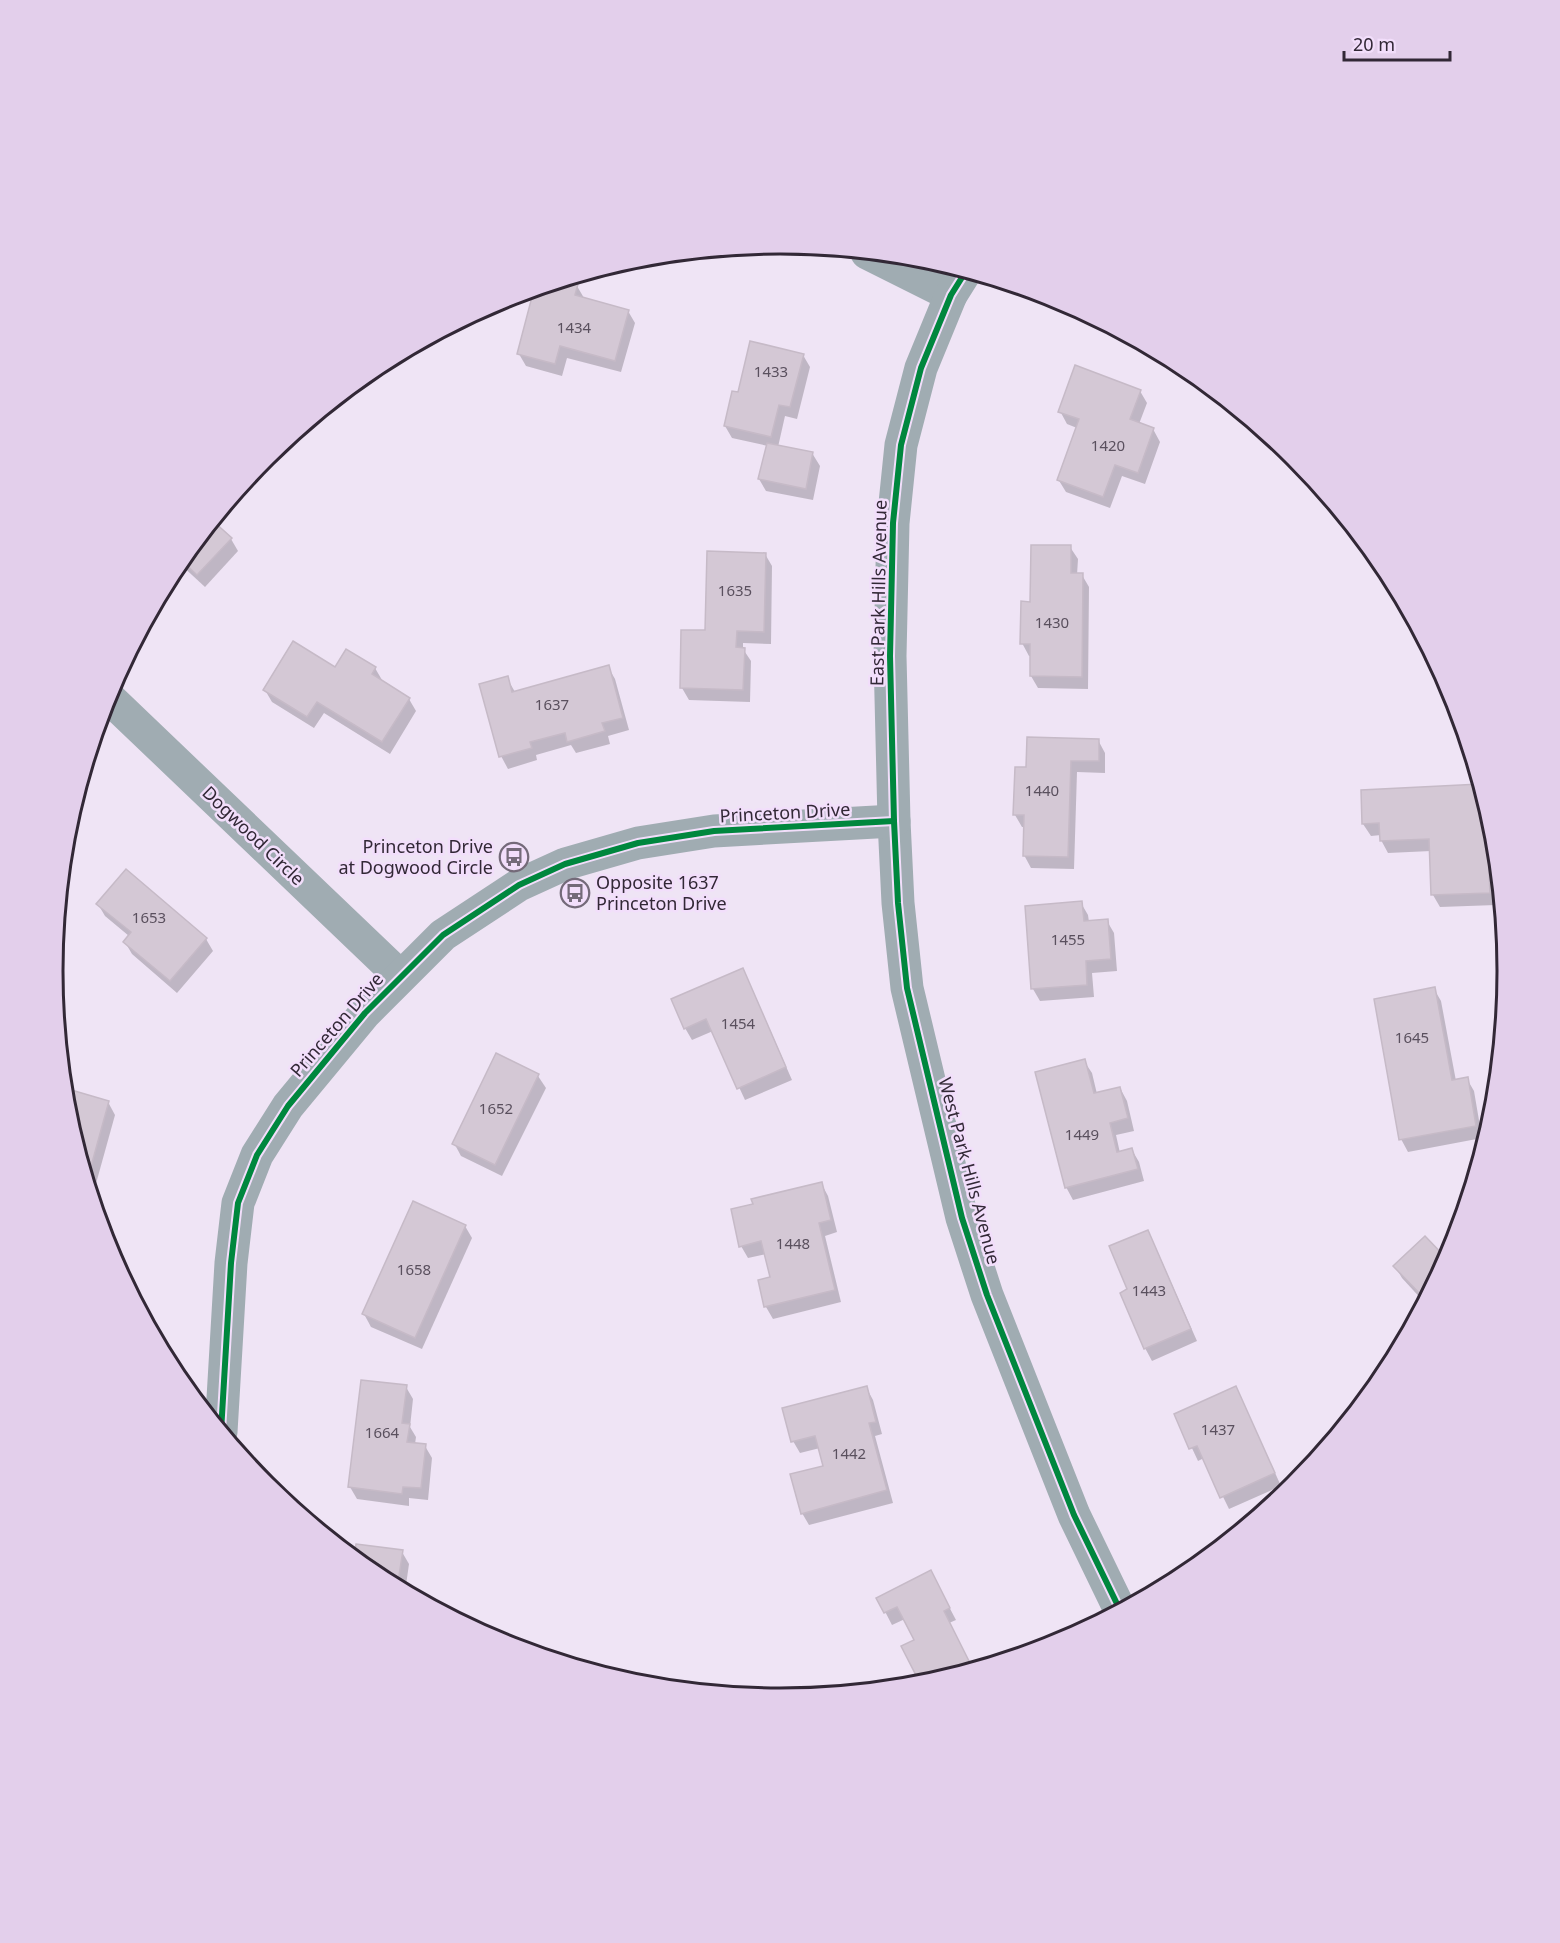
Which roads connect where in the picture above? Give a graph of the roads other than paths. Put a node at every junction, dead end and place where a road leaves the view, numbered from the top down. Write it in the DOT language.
graph roads {
  1 [pos="906,266"];
  2 [pos="958,283"];
  3 [pos="115,704"];
  4 [pos="894,821"];
  5 [pos="400,976"];
  6 [pos="222,1421"];
  7 [pos="1117,1604"];
  1 -- 2 [label="street"];
  2 -- 4 [label="street, East Park Hills Avenue"];
  3 -- 5 [label="street, Dogwood Circle"];
  4 -- 5 [label="street, Princeton Drive"];
  4 -- 7 [label="street, West Park Hills Avenue"];
  5 -- 6 [label="street, Princeton Drive"];
}
